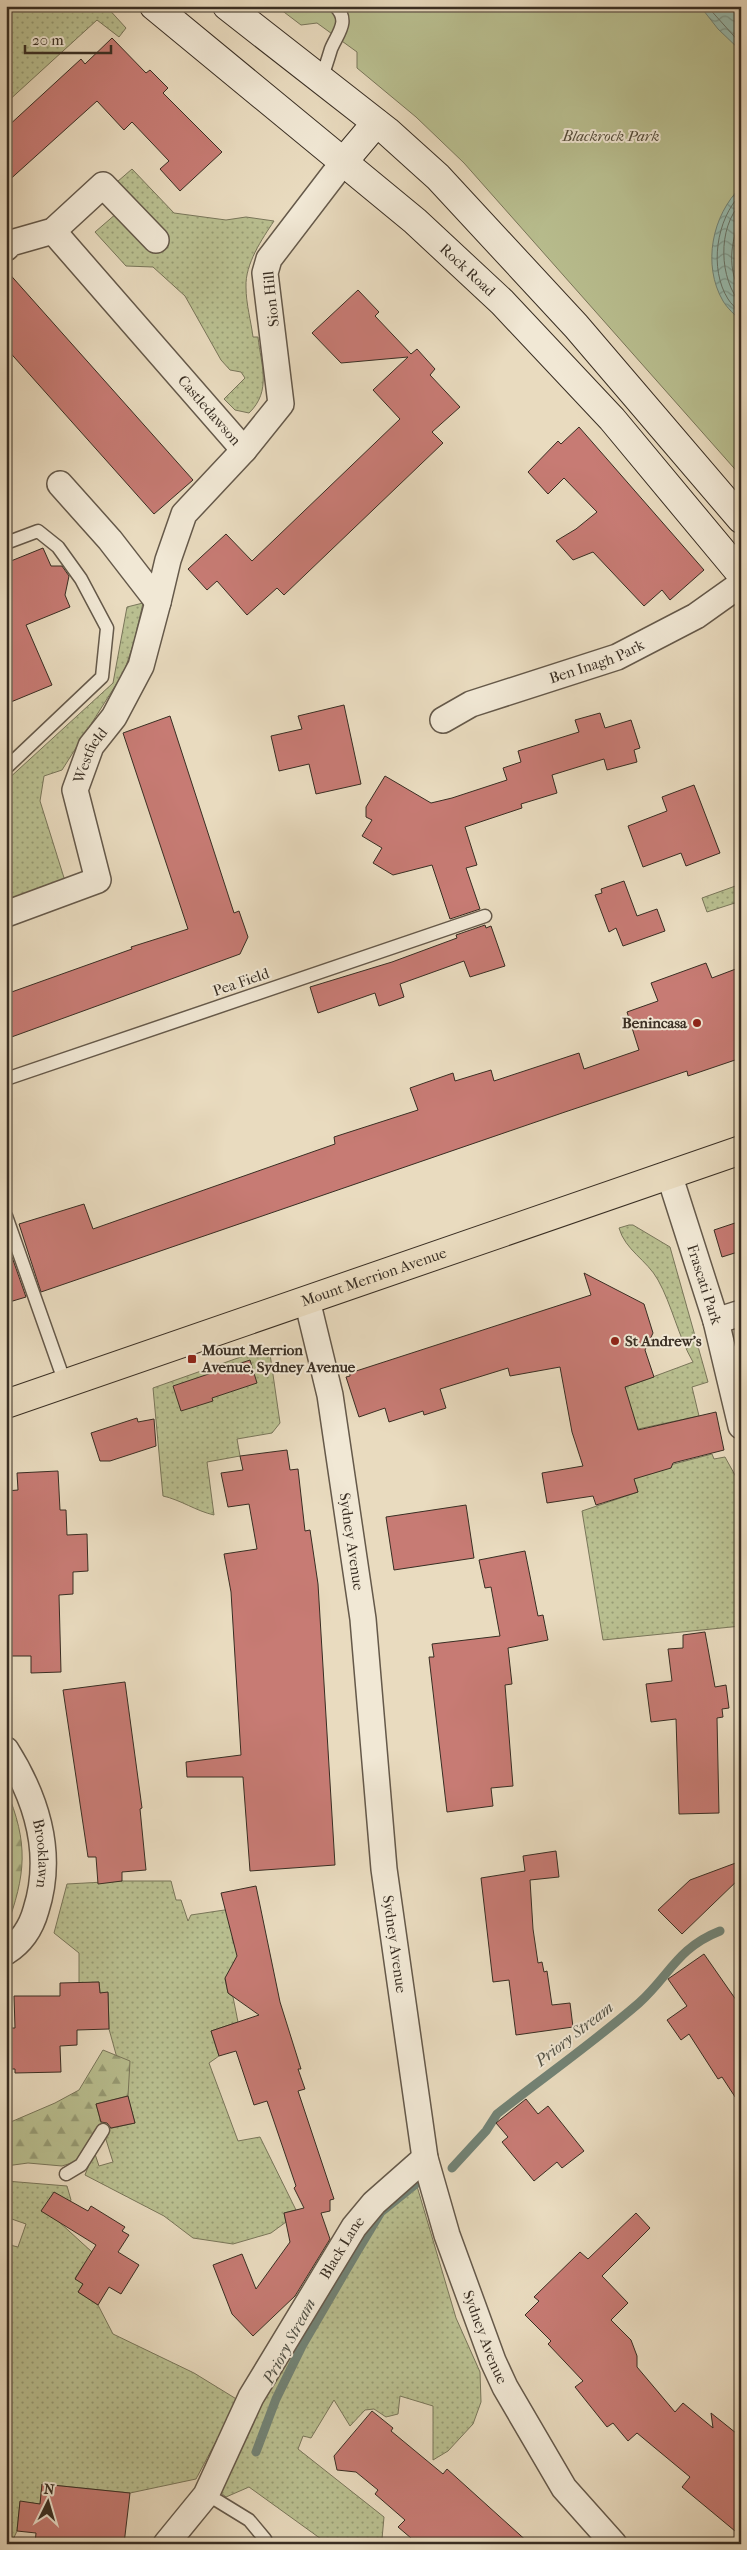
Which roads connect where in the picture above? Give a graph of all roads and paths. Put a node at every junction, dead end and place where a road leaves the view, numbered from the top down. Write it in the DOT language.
graph roads {
  1 [pos="154,6"];
  2 [pos="227,6"];
  3 [pos="335,6"];
  4 [pos="321,79"];
  5 [pos="376,122"];
  6 [pos="344,161"];
  7 [pos="53,231"];
  8 [pos="156,240"];
  9 [pos="6,248"];
  10 [pos="244,450"];
  11 [pos="60,484"];
  12 [pos="741,519"];
  13 [pos="6,542"];
  14 [pos="741,574"];
  15 [pos="741,584"];
  16 [pos="158,602"];
  17 [pos="443,720"];
  18 [pos="6,768"];
  19 [pos="6,914"];
  20 [pos="485,916"];
  21 [pos="6,1079"];
  22 [pos="741,1150"];
  23 [pos="668,1174"];
  24 [pos="6,1216"];
  25 [pos="307,1300"];
  26 [pos="741,1313"];
  27 [pos="716,1321"];
  28 [pos="65,1383"];
  29 [pos="6,1404"];
  30 [pos="741,1426"];
  31 [pos="6,1750"];
  32 [pos="6,1952"];
  33 [pos="103,2130"];
  34 [pos="425,2158"];
  35 [pos="66,2174"];
  36 [pos="212,2498"];
  37 [pos="166,2544"];
  38 [pos="262,2544"];
  39 [pos="614,2544"];
  1 -- 6 [label="main road, Rock Road"];
  2 -- 4 [label="main road"];
  3 -- 4 [label="lane"];
  4 -- 5 [label="main road"];
  5 -- 6 [label="main road"];
  5 -- 12 [label="main road"];
  6 -- 10 [label="street, Sion Hill"];
  6 -- 14 [label="main road, Rock Road"];
  7 -- 8 [label="street"];
  7 -- 9 [label="street"];
  7 -- 10 [label="street, Castledawson"];
  10 -- 16 [label="street, Castledawson"];
  11 -- 16 [label="street"];
  13 -- 18 [label="lane"];
  15 -- 17 [label="street, Ben Inagh Park"];
  16 -- 19 [label="street, Westfield"];
  20 -- 21 [label="lane, Pea Field"];
  22 -- 23 [label="highway, Mount Merrion Avenue"];
  23 -- 25 [label="highway, Mount Merrion Avenue"];
  23 -- 27 [label="street, Frascati Park"];
  24 -- 28 [label="lane"];
  25 -- 28 [label="highway, Mount Merrion Avenue"];
  25 -- 34 [label="street, Sydney Avenue"];
  26 -- 27 [label="street"];
  27 -- 30 [label="street, Frascati Park"];
  28 -- 29 [label="highway, Mount Merrion Avenue"];
  31 -- 32 [label="street, Brooklawn"];
  33 -- 35 [label="lane"];
  34 -- 36 [label="street, Black Lane"];
  34 -- 39 [label="street, Sydney Avenue"];
  36 -- 37 [label="street, Black Lane"];
  36 -- 38 [label="lane"];
}
